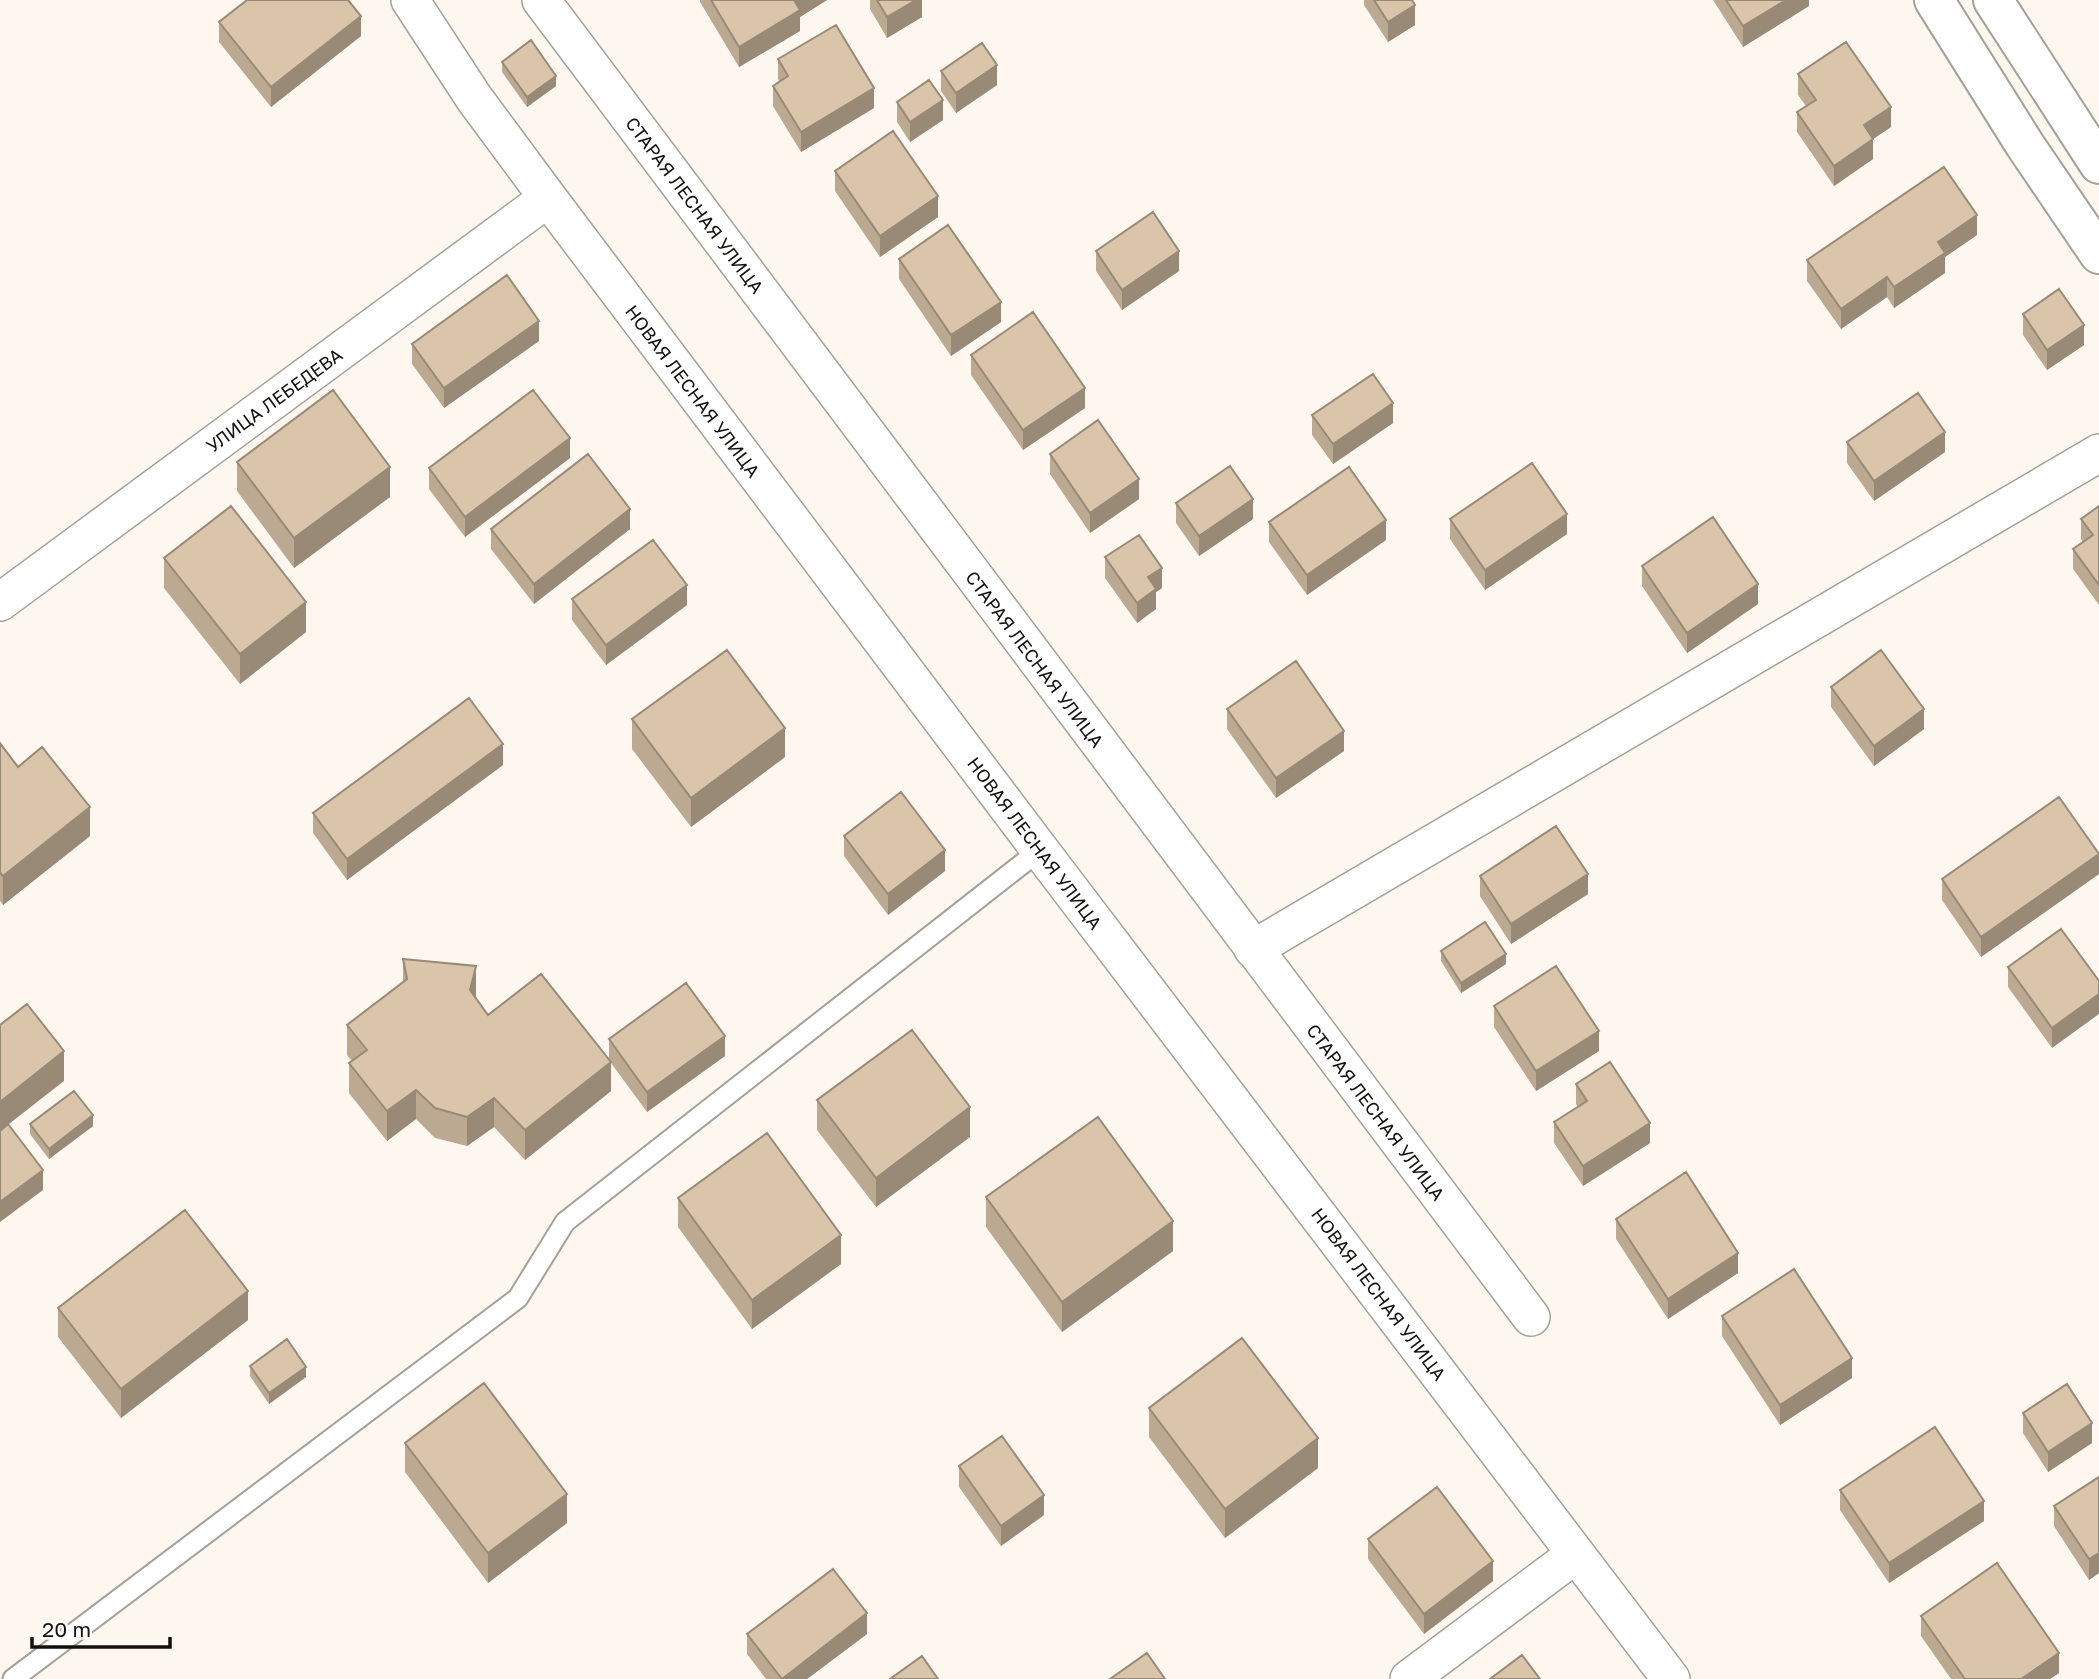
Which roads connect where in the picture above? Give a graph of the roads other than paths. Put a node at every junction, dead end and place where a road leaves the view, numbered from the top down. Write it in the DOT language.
graph roads {
  1 [pos="410,0"];
  2 [pos="541,0"];
  3 [pos="1934,0"];
  4 [pos="1993,0"];
  5 [pos="2099,164"];
  6 [pos="548,198"];
  7 [pos="2099,254"];
  8 [pos="2099,453"];
  9 [pos="0,602"];
  10 [pos="1040,850"];
  11 [pos="1253,949"];
  12 [pos="1531,1317"];
  13 [pos="1576,1554"];
  14 [pos="13,1679"];
  15 [pos="1409,1679"];
  16 [pos="1671,1679"];
  1 -- 6 [label="street, НОВАЯ ЛЕСНАЯ УЛИЦА"];
  2 -- 11 [label="street, СТАРАЯ ЛЕСНАЯ УЛИЦА"];
  3 -- 7 [label="main road"];
  4 -- 5 [label="main road"];
  6 -- 9 [label="street, УЛИЦА ЛЕБЕДЕВА"];
  6 -- 10 [label="street, НОВАЯ ЛЕСНАЯ УЛИЦА"];
  8 -- 11 [label="street"];
  10 -- 13 [label="street, НОВАЯ ЛЕСНАЯ УЛИЦА"];
  10 -- 14 [label="lane"];
  11 -- 12 [label="street, СТАРАЯ ЛЕСНАЯ УЛИЦА"];
  13 -- 15 [label="street"];
  13 -- 16 [label="street, НОВАЯ ЛЕСНАЯ УЛИЦА"];
}
